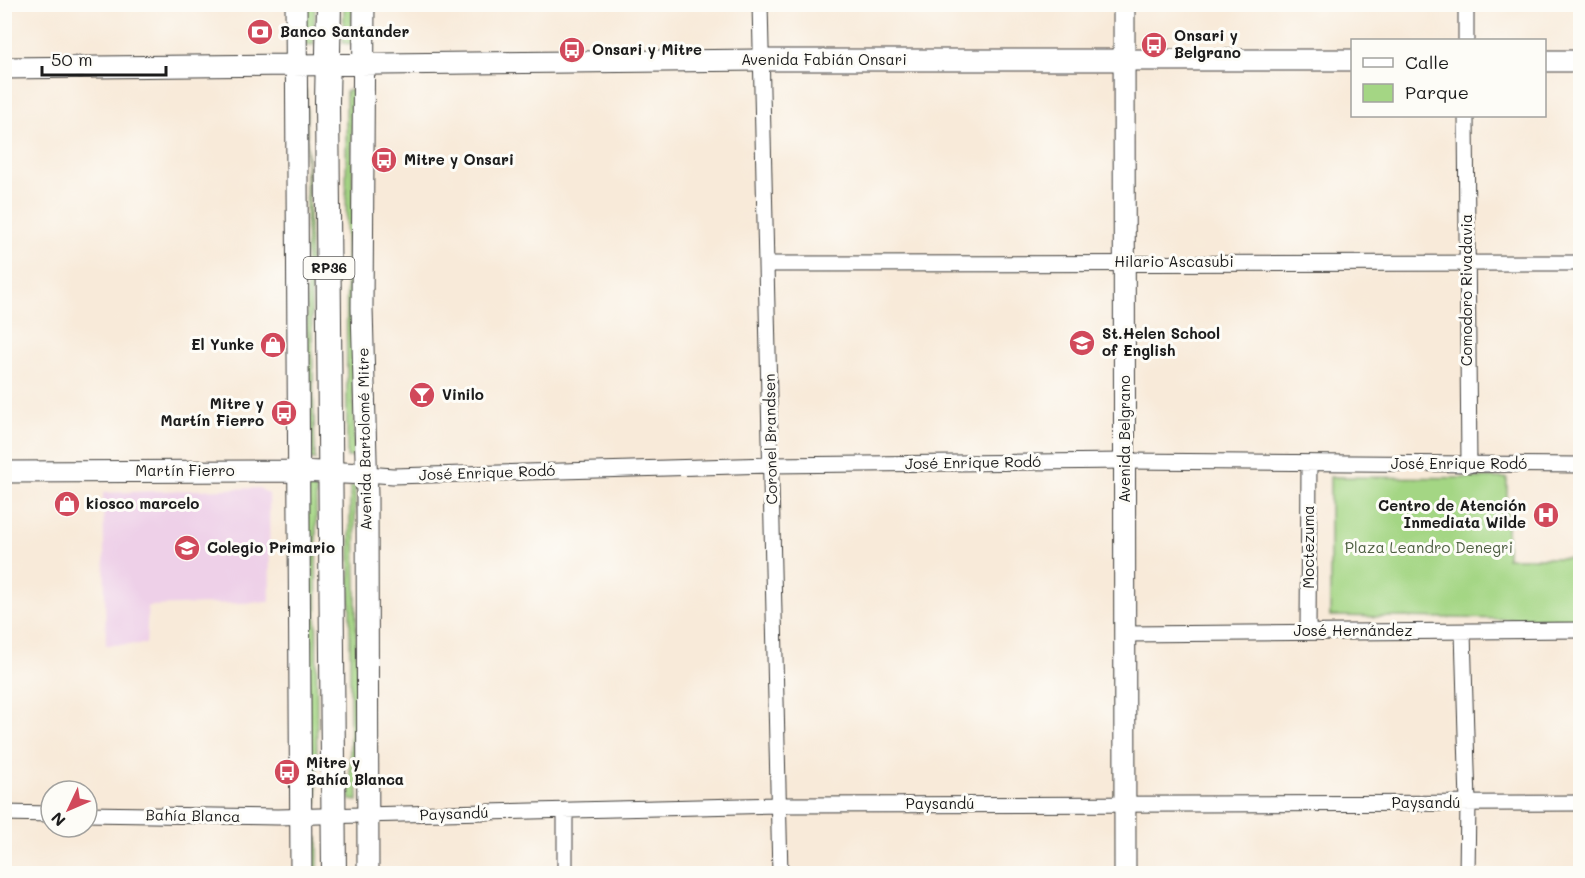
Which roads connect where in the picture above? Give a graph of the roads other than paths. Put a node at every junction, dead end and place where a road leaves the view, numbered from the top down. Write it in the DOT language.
graph roads {
  1 [pos="296,4"];
  2 [pos="329,4"];
  3 [pos="364,4"];
  4 [pos="760,4"];
  5 [pos="1124,4"];
  6 [pos="1466,4"];
  7 [pos="1467,39"];
  8 [pos="1124,59"];
  9 [pos="760,60"];
  10 [pos="1351,60"];
  11 [pos="1546,61"];
  12 [pos="1581,61"];
  13 [pos="328,64"];
  14 [pos="295,66"];
  15 [pos="363,66"];
  16 [pos="4,68"];
  17 [pos="1466,117"];
  18 [pos="1124,261"];
  19 [pos="1466,262"];
  20 [pos="1581,263"];
  21 [pos="768,264"];
  22 [pos="1126,461"];
  23 [pos="1309,463"];
  24 [pos="771,465"];
  25 [pos="1468,465"];
  26 [pos="1581,465"];
  27 [pos="298,471"];
  28 [pos="4,472"];
  29 [pos="332,473"];
  30 [pos="366,474"];
  31 [pos="1581,630"];
  32 [pos="1308,631"];
  33 [pos="1463,632"];
  34 [pos="1125,634"];
  35 [pos="1468,802"];
  36 [pos="1126,803"];
  37 [pos="1581,803"];
  38 [pos="779,805"];
  39 [pos="565,810"];
  40 [pos="4,813"];
  41 [pos="39,814"];
  42 [pos="99,814"];
  43 [pos="367,816"];
  44 [pos="300,817"];
  45 [pos="334,817"];
  46 [pos="301,873"];
  47 [pos="334,873"];
  48 [pos="368,873"];
  49 [pos="565,873"];
  50 [pos="780,873"];
  51 [pos="1125,873"];
  52 [pos="1467,873"];
  1 -- 14 [label="street"];
  2 -- 13 [label="main road, RP36"];
  3 -- 15 [label="street, Avenida Bartolomé Mitre"];
  4 -- 9 [label="street, Coronel Brandsen"];
  5 -- 8 [label="street, Avenida Belgrano"];
  6 -- 7 [label="street"];
  8 -- 9 [label="street, Avenida Fabián Onsari"];
  8 -- 10 [label="street, Avenida Fabián Onsari"];
  8 -- 18 [label="street, Avenida Belgrano"];
  9 -- 15 [label="street, Avenida Fabián Onsari"];
  9 -- 21 [label="street, Coronel Brandsen"];
  11 -- 12 [label="street"];
  13 -- 14 [label="street, Avenida Fabián Onsari"];
  13 -- 15 [label="street, Avenida Fabián Onsari"];
  13 -- 29 [label="main road, RP36"];
  14 -- 16 [label="street, Avenida Fabián Onsari"];
  14 -- 27 [label="street"];
  15 -- 30 [label="street, Avenida Bartolomé Mitre"];
  17 -- 19 [label="street, Comodoro Rivadavia"];
  18 -- 19 [label="street, Hilario Ascasubi"];
  18 -- 21 [label="street, Hilario Ascasubi"];
  18 -- 22 [label="street, Avenida Belgrano"];
  19 -- 20 [label="street, Hilario Ascasubi"];
  19 -- 25 [label="street, Comodoro Rivadavia"];
  21 -- 24 [label="street, Coronel Brandsen"];
  22 -- 23 [label="street, José Enrique Rodó"];
  22 -- 24 [label="street, José Enrique Rodó"];
  22 -- 34 [label="street, Avenida Belgrano"];
  23 -- 25 [label="street, José Enrique Rodó"];
  23 -- 32 [label="street, Moctezuma"];
  24 -- 30 [label="street, José Enrique Rodó"];
  24 -- 38 [label="street, Coronel Brandsen"];
  25 -- 26 [label="street, José Enrique Rodó"];
  27 -- 28 [label="street, Martín Fierro"];
  27 -- 29 [label="street, Martín Fierro"];
  27 -- 44 [label="street"];
  29 -- 30 [label="street, Martín Fierro"];
  29 -- 45 [label="main road, RP36"];
  30 -- 43 [label="street, Avenida Bartolomé Mitre"];
  31 -- 33 [label="street, José Hernández"];
  32 -- 33 [label="street, José Hernández"];
  32 -- 34 [label="street, José Hernández"];
  33 -- 35 [label="street"];
  34 -- 36 [label="street, Avenida Belgrano"];
  35 -- 36 [label="street, Paysandú"];
  35 -- 37 [label="street, Paysandú"];
  35 -- 52 [label="street"];
  36 -- 38 [label="street, Paysandú"];
  36 -- 51 [label="street, Avenida Belgrano"];
  38 -- 39 [label="street, Paysandú"];
  38 -- 50 [label="street, Coronel Brandsen"];
  39 -- 43 [label="street, Paysandú"];
  39 -- 49 [label="street"];
  40 -- 41 [label="street"];
  42 -- 44 [label="street, Bahía Blanca"];
  43 -- 45 [label="street, Paysandú"];
  43 -- 48 [label="street, Avenida Bartolomé Mitre"];
  44 -- 45 [label="street, Paysandú"];
  44 -- 46 [label="street"];
  45 -- 47 [label="main road, RP36"];
}
